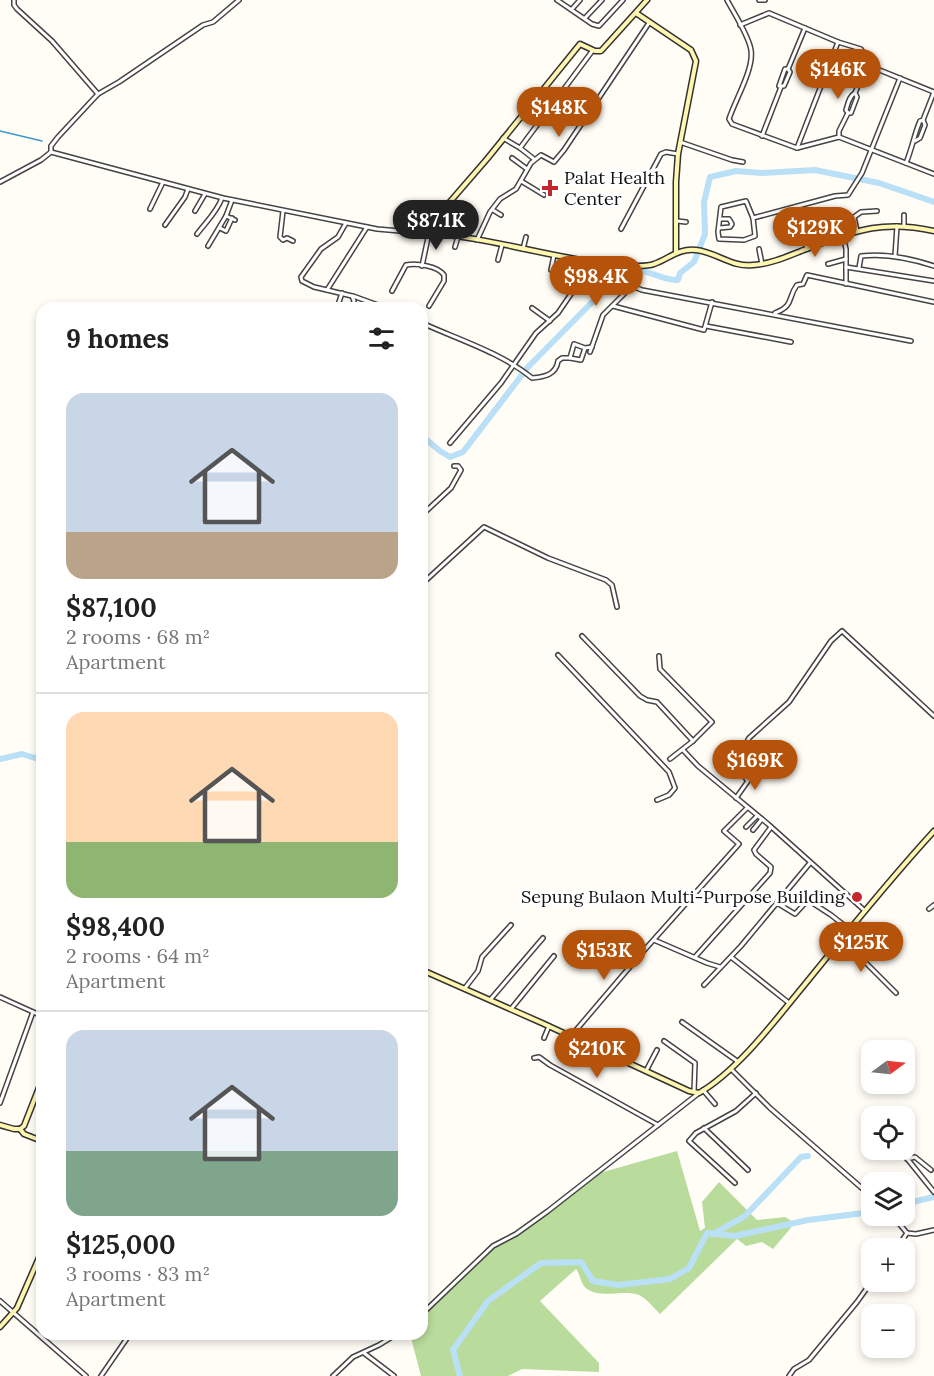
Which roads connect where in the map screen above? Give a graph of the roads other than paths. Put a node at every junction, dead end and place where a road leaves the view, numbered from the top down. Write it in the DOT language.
graph roads {
  1 [pos="14,0"];
  2 [pos="239,0"];
  3 [pos="557,0"];
  4 [pos="580,0"];
  5 [pos="602,0"];
  6 [pos="623,0"];
  7 [pos="647,0"];
  8 [pos="727,0"];
  9 [pos="759,0"];
  10 [pos="765,0"];
  11 [pos="572,9"];
  12 [pos="636,13"];
  13 [pos="585,19"];
  14 [pos="649,22"];
  15 [pos="740,25"];
  16 [pos="805,28"];
  17 [pos="838,42"];
  18 [pos="593,50"];
  19 [pos="867,65"];
  20 [pos="900,78"];
  21 [pos="934,92"];
  22 [pos="855,93"];
  23 [pos="98,94"];
  24 [pos="848,113"];
  25 [pos="762,136"];
  26 [pos="839,136"];
  27 [pos="503,138"];
  28 [pos="680,142"];
  29 [pos="520,148"];
  30 [pos="797,148"];
  31 [pos="872,150"];
  32 [pos="51,152"];
  33 [pos="678,154"];
  34 [pos="512,158"];
  35 [pos="534,159"];
  36 [pos="743,162"];
  37 [pos="906,164"];
  38 [pos="527,169"];
  39 [pos="934,174"];
  40 [pos="521,181"];
  41 [pos="0,182"];
  42 [pos="164,182"];
  43 [pos="188,189"];
  44 [pos="205,194"];
  45 [pos="544,195"];
  46 [pos="222,198"];
  47 [pos="232,200"];
  48 [pos="150,209"];
  49 [pos="494,210"];
  50 [pos="195,211"];
  51 [pos="283,211"];
  52 [pos="877,211"];
  53 [pos="904,214"];
  54 [pos="501,215"];
  55 [pos="226,216"];
  56 [pos="753,218"];
  57 [pos="720,219"];
  58 [pos="677,221"];
  59 [pos="466,222"];
  60 [pos="686,222"];
  61 [pos="346,223"];
  62 [pos="165,225"];
  63 [pos="897,226"];
  64 [pos="904,226"];
  65 [pos="367,227"];
  66 [pos="220,228"];
  67 [pos="719,228"];
  68 [pos="621,229"];
  69 [pos="934,230"];
  70 [pos="856,231"];
  71 [pos="426,233"];
  72 [pos="196,234"];
  73 [pos="803,236"];
  74 [pos="843,236"];
  75 [pos="458,237"];
  76 [pos="526,237"];
  77 [pos="477,240"];
  78 [pos="293,241"];
  79 [pos="502,245"];
  80 [pos="208,246"];
  81 [pos="455,247"];
  82 [pos="523,249"];
  83 [pos="759,249"];
  84 [pos="807,249"];
  85 [pos="676,252"];
  86 [pos="554,255"];
  87 [pos="895,256"];
  88 [pos="846,259"];
  89 [pos="498,260"];
  90 [pos="762,264"];
  91 [pos="828,264"];
  92 [pos="422,266"];
  93 [pos="934,266"];
  94 [pos="846,267"];
  95 [pos="859,268"];
  96 [pos="634,269"];
  97 [pos="934,281"];
  98 [pos="846,284"];
  99 [pos="632,286"];
  100 [pos="327,290"];
  101 [pos="392,291"];
  102 [pos="342,294"];
  103 [pos="352,296"];
  104 [pos="934,301"];
  105 [pos="339,302"];
  106 [pos="354,302"];
  107 [pos="369,302"];
  108 [pos="712,302"];
  109 [pos="429,306"];
  110 [pos="613,306"];
  111 [pos="532,308"];
  112 [pos="774,314"];
  113 [pos="550,321"];
  114 [pos="428,326"];
  115 [pos="706,326"];
  116 [pos="911,341"];
  117 [pos="791,342"];
  118 [pos="592,347"];
  119 [pos="585,348"];
  120 [pos="590,352"];
  121 [pos="570,358"];
  122 [pos="514,366"];
  123 [pos="450,442"];
  124 [pos="454,466"];
  125 [pos="428,509"];
  126 [pos="428,578"];
  127 [pos="617,607"];
  128 [pos="582,636"];
  129 [pos="558,656"];
  130 [pos="658,656"];
  131 [pos="934,716"];
  132 [pos="693,741"];
  133 [pos="683,750"];
  134 [pos="670,759"];
  135 [pos="736,798"];
  136 [pos="657,800"];
  137 [pos="747,807"];
  138 [pos="757,816"];
  139 [pos="762,819"];
  140 [pos="771,827"];
  141 [pos="746,828"];
  142 [pos="753,830"];
  143 [pos="934,831"];
  144 [pos="810,862"];
  145 [pos="777,903"];
  146 [pos="934,904"];
  147 [pos="929,909"];
  148 [pos="864,910"];
  149 [pos="511,925"];
  150 [pos="850,930"];
  151 [pos="543,938"];
  152 [pos="654,939"];
  153 [pos="842,939"];
  154 [pos="554,956"];
  155 [pos="695,957"];
  156 [pos="731,957"];
  157 [pos="722,966"];
  158 [pos="428,973"];
  159 [pos="704,985"];
  160 [pos="464,990"];
  161 [pos="896,993"];
  162 [pos="0,997"];
  163 [pos="490,1000"];
  164 [pos="789,1003"];
  165 [pos="511,1009"];
  166 [pos="33,1012"];
  167 [pos="36,1013"];
  168 [pos="682,1022"];
  169 [pos="549,1026"];
  170 [pos="571,1036"];
  171 [pos="544,1038"];
  172 [pos="663,1041"];
  173 [pos="657,1050"];
  174 [pos="534,1058"];
  175 [pos="737,1061"];
  176 [pos="730,1068"];
  177 [pos="646,1071"];
  178 [pos="698,1092"];
  179 [pos="756,1094"];
  180 [pos="36,1095"];
  181 [pos="0,1103"];
  182 [pos="714,1104"];
  183 [pos="0,1125"];
  184 [pos="658,1125"];
  185 [pos="704,1128"];
  186 [pos="20,1129"];
  187 [pos="36,1139"];
  188 [pos="915,1157"];
  189 [pos="908,1160"];
  190 [pos="748,1170"];
  191 [pos="931,1170"];
  192 [pos="735,1183"];
  193 [pos="861,1187"];
  194 [pos="934,1192"];
  195 [pos="901,1226"];
  196 [pos="934,1230"];
  197 [pos="907,1233"];
  198 [pos="904,1238"];
  199 [pos="36,1265"];
  200 [pos="864,1292"];
  201 [pos="0,1301"];
  202 [pos="428,1308"];
  203 [pos="15,1312"];
  204 [pos="0,1327"];
  205 [pos="36,1331"];
  206 [pos="46,1340"];
  207 [pos="126,1340"];
  208 [pos="387,1340"];
  209 [pos="364,1353"];
  210 [pos="86,1376"];
  211 [pos="101,1376"];
  212 [pos="333,1376"];
  213 [pos="394,1376"];
  214 [pos="789,1376"];
  1 -- 23 [label="street"];
  2 -- 23 [label="street"];
  3 -- 11 [label="street"];
  4 -- 11 [label="street"];
  5 -- 13 [label="street"];
  6 -- 13 [label="street"];
  7 -- 12 [label="street"];
  8 -- 15 [label="street"];
  9 -- 10 [label="street"];
  11 -- 13 [label="street"];
  12 -- 14 [label="street"];
  12 -- 18 [label="street"];
  14 -- 28 [label="street"];
  14 -- 35 [label="street"];
  15 -- 16 [label="street"];
  15 -- 25 [label="street"];
  16 -- 17 [label="street"];
  16 -- 25 [label="street"];
  17 -- 19 [label="street"];
  17 -- 30 [label="street"];
  18 -- 27 [label="street"];
  18 -- 29 [label="street"];
  19 -- 20 [label="street"];
  19 -- 22 [label="street"];
  20 -- 21 [label="street"];
  20 -- 31 [label="street"];
  21 -- 37 [label="street"];
  22 -- 24 [label="street"];
  22 -- 24 [label="street"];
  23 -- 32 [label="street"];
  24 -- 26 [label="street"];
  25 -- 30 [label="street"];
  26 -- 30 [label="street"];
  26 -- 31 [label="street"];
  27 -- 29 [label="street"];
  27 -- 71 [label="street"];
  28 -- 33 [label="street"];
  28 -- 36 [label="street"];
  29 -- 35 [label="street"];
  31 -- 37 [label="street"];
  31 -- 56 [label="street"];
  32 -- 41 [label="street"];
  32 -- 42 [label="street"];
  33 -- 58 [label="street"];
  33 -- 68 [label="street"];
  34 -- 38 [label="street"];
  35 -- 38 [label="street"];
  37 -- 39 [label="street"];
  38 -- 40 [label="street"];
  40 -- 45 [label="street"];
  40 -- 49 [label="street"];
  42 -- 43 [label="street"];
  42 -- 48 [label="street"];
  43 -- 44 [label="street"];
  43 -- 62 [label="street"];
  44 -- 46 [label="street"];
  44 -- 50 [label="street"];
  46 -- 47 [label="street"];
  46 -- 72 [label="street"];
  47 -- 51 [label="street"];
  47 -- 55 [label="street"];
  49 -- 54 [label="street"];
  49 -- 77 [label="street"];
  51 -- 61 [label="street"];
  51 -- 78 [label="street"];
  52 -- 70 [label="street"];
  53 -- 64 [label="street"];
  55 -- 66 [label="street"];
  55 -- 66 [label="street"];
  56 -- 57 [label="street"];
  56 -- 67 [label="street"];
  57 -- 67 [label="street"];
  57 -- 67 [label="street"];
  58 -- 60 [label="street"];
  58 -- 85 [label="street"];
  59 -- 75 [label="street"];
  61 -- 65 [label="street"];
  61 -- 100 [label="street"];
  63 -- 64 [label="street"];
  63 -- 70 [label="street"];
  63 -- 87 [label="street"];
  64 -- 69 [label="street"];
  65 -- 71 [label="street"];
  65 -- 100 [label="street"];
  66 -- 80 [label="street"];
  70 -- 74 [label="street"];
  71 -- 75 [label="street"];
  71 -- 92 [label="street"];
  73 -- 84 [label="street"];
  74 -- 84 [label="street"];
  74 -- 88 [label="street"];
  75 -- 77 [label="street"];
  75 -- 81 [label="street"];
  76 -- 82 [label="street"];
  77 -- 79 [label="street"];
  79 -- 82 [label="street"];
  79 -- 89 [label="street"];
  82 -- 86 [label="street"];
  83 -- 90 [label="street"];
  84 -- 90 [label="street"];
  85 -- 90 [label="street"];
  85 -- 96 [label="street"];
  86 -- 96 [label="street"];
  86 -- 113 [label="street"];
  87 -- 93 [label="street"];
  87 -- 95 [label="street"];
  88 -- 91 [label="street"];
  88 -- 94 [label="street"];
  92 -- 101 [label="street"];
  92 -- 109 [label="street"];
  94 -- 95 [label="street"];
  94 -- 98 [label="street"];
  95 -- 97 [label="street"];
  96 -- 99 [label="street"];
  98 -- 104 [label="street"];
  98 -- 112 [label="street"];
  99 -- 108 [label="street"];
  99 -- 110 [label="street"];
  100 -- 102 [label="street"];
  102 -- 103 [label="street"];
  102 -- 105 [label="street"];
  103 -- 106 [label="street"];
  103 -- 107 [label="street"];
  108 -- 112 [label="street"];
  108 -- 115 [label="street"];
  110 -- 115 [label="street"];
  110 -- 118 [label="street"];
  111 -- 113 [label="street"];
  112 -- 116 [label="street"];
  113 -- 122 [label="street"];
  114 -- 122 [label="street"];
  115 -- 117 [label="street"];
  118 -- 119 [label="street"];
  118 -- 120 [label="street"];
  119 -- 121 [label="street"];
  119 -- 121 [label="street"];
  121 -- 122 [label="street"];
  122 -- 123 [label="street"];
  124 -- 125 [label="street"];
  126 -- 127 [label="street"];
  128 -- 132 [label="street"];
  129 -- 136 [label="street"];
  130 -- 132 [label="street"];
  131 -- 135 [label="street"];
  132 -- 133 [label="street"];
  133 -- 134 [label="street"];
  133 -- 135 [label="street"];
  135 -- 137 [label="street"];
  137 -- 138 [label="street"];
  137 -- 152 [label="street"];
  138 -- 139 [label="street"];
  138 -- 141 [label="street"];
  139 -- 140 [label="street"];
  139 -- 142 [label="street"];
  140 -- 144 [label="street"];
  140 -- 155 [label="street"];
  143 -- 148 [label="street"];
  144 -- 145 [label="street"];
  144 -- 148 [label="street"];
  145 -- 150 [label="street"];
  145 -- 156 [label="street"];
  146 -- 147 [label="street"];
  148 -- 150 [label="street"];
  149 -- 160 [label="street"];
  150 -- 153 [label="street"];
  151 -- 163 [label="street"];
  152 -- 155 [label="street"];
  152 -- 170 [label="street"];
  153 -- 161 [label="street"];
  153 -- 164 [label="street"];
  154 -- 165 [label="street"];
  155 -- 157 [label="street"];
  156 -- 157 [label="street"];
  156 -- 164 [label="street"];
  157 -- 159 [label="street"];
  158 -- 160 [label="street"];
  160 -- 163 [label="street"];
  162 -- 166 [label="street"];
  163 -- 165 [label="street"];
  164 -- 175 [label="street"];
  165 -- 169 [label="street"];
  166 -- 167 [label="street"];
  166 -- 181 [label="street"];
  168 -- 175 [label="street"];
  169 -- 170 [label="street"];
  169 -- 171 [label="street"];
  170 -- 177 [label="street"];
  172 -- 178 [label="street"];
  173 -- 177 [label="street"];
  174 -- 184 [label="street"];
  175 -- 176 [label="street"];
  176 -- 178 [label="street"];
  176 -- 179 [label="street"];
  177 -- 178 [label="street"];
  178 -- 182 [label="street"];
  178 -- 184 [label="street"];
  179 -- 185 [label="street"];
  179 -- 193 [label="street"];
  180 -- 186 [label="street"];
  183 -- 186 [label="street"];
  184 -- 202 [label="street"];
  185 -- 190 [label="street"];
  185 -- 192 [label="street"];
  186 -- 187 [label="street"];
  188 -- 191 [label="street"];
  189 -- 194 [label="street"];
  195 -- 197 [label="street"];
  196 -- 197 [label="street"];
  197 -- 198 [label="street"];
  199 -- 203 [label="street"];
  200 -- 214 [label="street"];
  201 -- 203 [label="street"];
  203 -- 204 [label="street"];
  203 -- 205 [label="street"];
  206 -- 210 [label="street"];
  207 -- 211 [label="street"];
  208 -- 209 [label="street"];
  209 -- 212 [label="street"];
  209 -- 213 [label="street"];
}
